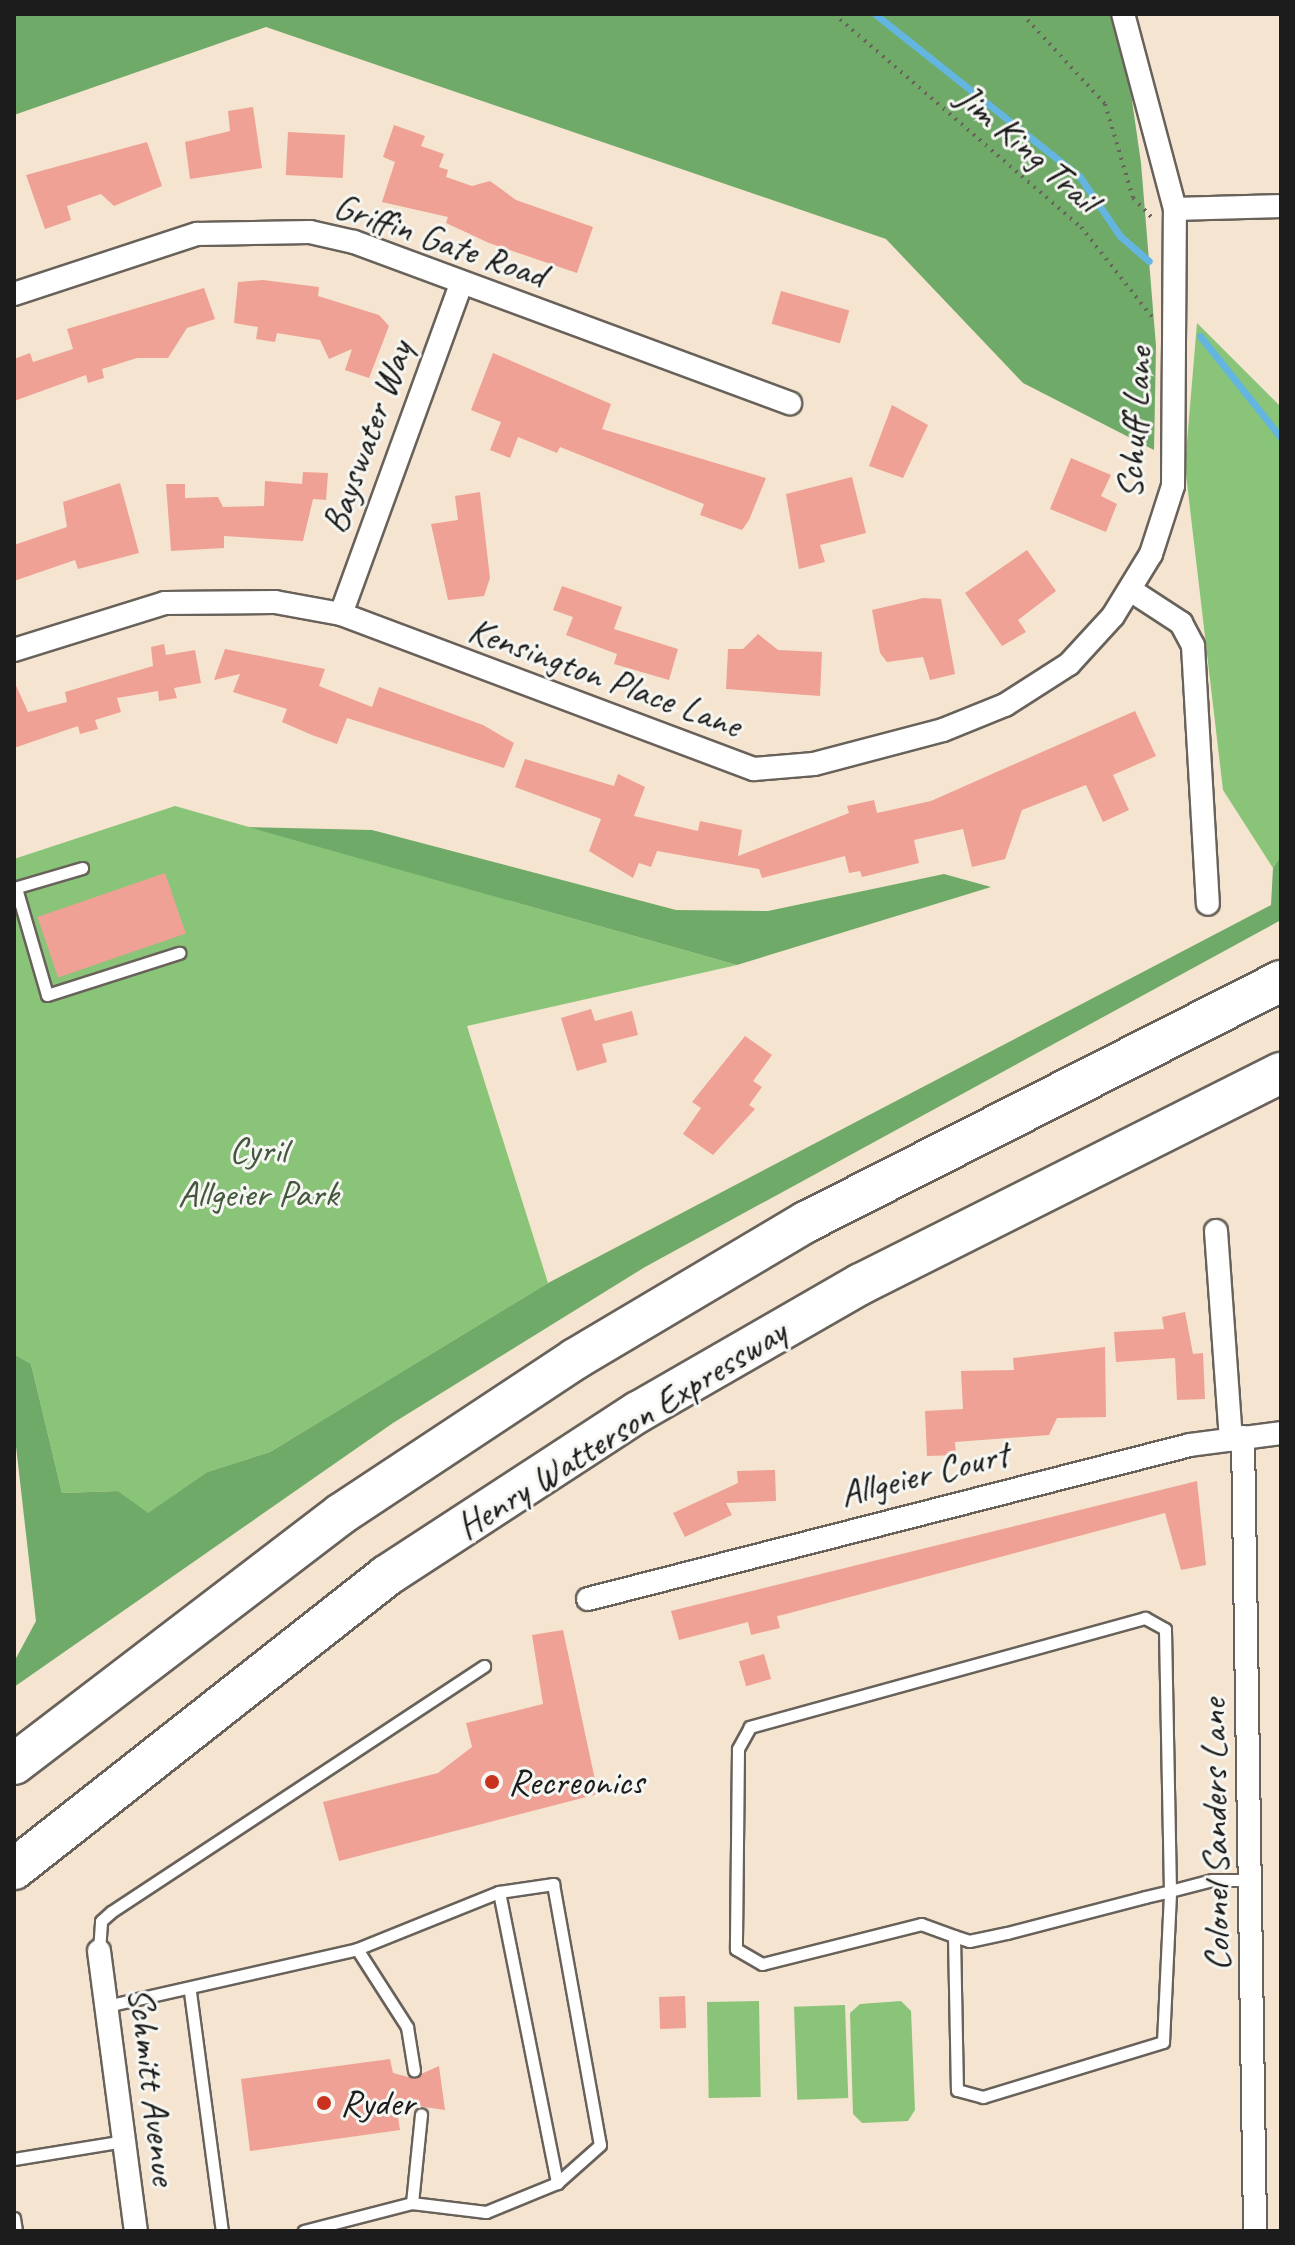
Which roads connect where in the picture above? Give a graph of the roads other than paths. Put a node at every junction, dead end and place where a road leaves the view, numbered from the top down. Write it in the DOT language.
graph roads {
  1 [pos="1123,14"];
  2 [pos="1281,206"];
  3 [pos="1175,217"];
  4 [pos="461,284"];
  5 [pos="14,294"];
  6 [pos="790,403"];
  7 [pos="1132,591"];
  8 [pos="341,614"];
  9 [pos="14,650"];
  10 [pos="82,868"];
  11 [pos="15,888"];
  12 [pos="1208,904"];
  13 [pos="179,953"];
  14 [pos="1281,981"];
  15 [pos="1281,1073"];
  16 [pos="1216,1231"];
  17 [pos="1281,1433"];
  18 [pos="1237,1438"];
  19 [pos="588,1599"];
  20 [pos="484,1666"];
  21 [pos="14,1764"];
  22 [pos="14,1869"];
  23 [pos="1252,1880"];
  24 [pos="1170,1891"];
  25 [pos="499,1892"];
  26 [pos="954,1936"];
  27 [pos="357,1949"];
  28 [pos="99,1951"];
  29 [pos="190,1992"];
  30 [pos="107,2006"];
  31 [pos="414,2070"];
  32 [pos="421,2114"];
  33 [pos="124,2141"];
  34 [pos="14,2159"];
  35 [pos="557,2183"];
  36 [pos="412,2203"];
  37 [pos="14,2218"];
  38 [pos="16,2231"];
  39 [pos="136,2231"];
  40 [pos="222,2231"];
  41 [pos="304,2231"];
  42 [pos="1255,2231"];
  1 -- 3 [label="street, Schuff Lane"];
  2 -- 3 [label="street"];
  3 -- 7 [label="street, Schuff Lane"];
  4 -- 5 [label="street, Griffin Gate Road"];
  4 -- 6 [label="street, Griffin Gate Road"];
  4 -- 8 [label="street, Bayswater Way"];
  7 -- 8 [label="street, Kensington Place Lane"];
  7 -- 12 [label="street"];
  8 -- 9 [label="street, Kensington Place Lane"];
  10 -- 11 [label="lane"];
  11 -- 13 [label="lane"];
  14 -- 21 [label="highway"];
  15 -- 22 [label="highway, Henry Watterson Expressway"];
  16 -- 18 [label="street, Colonel Sanders Lane"];
  17 -- 18 [label="street, Allgeier Court"];
  18 -- 19 [label="street, Allgeier Court"];
  18 -- 23 [label="street, Colonel Sanders Lane"];
  20 -- 28 [label="lane"];
  23 -- 24 [label="lane"];
  23 -- 42 [label="street, Colonel Sanders Lane"];
  24 -- 26 [label="lane"];
  24 -- 26 [label="lane"];
  24 -- 26 [label="lane"];
  25 -- 27 [label="lane"];
  25 -- 35 [label="lane"];
  25 -- 35 [label="lane"];
  27 -- 29 [label="lane"];
  27 -- 31 [label="lane"];
  28 -- 30 [label="street, Schmitt Avenue"];
  29 -- 30 [label="lane"];
  29 -- 40 [label="lane"];
  30 -- 33 [label="street, Schmitt Avenue"];
  32 -- 36 [label="lane"];
  33 -- 34 [label="lane"];
  33 -- 39 [label="street, Schmitt Avenue"];
  35 -- 36 [label="lane"];
  36 -- 41 [label="lane"];
  37 -- 38 [label="lane"];
}
